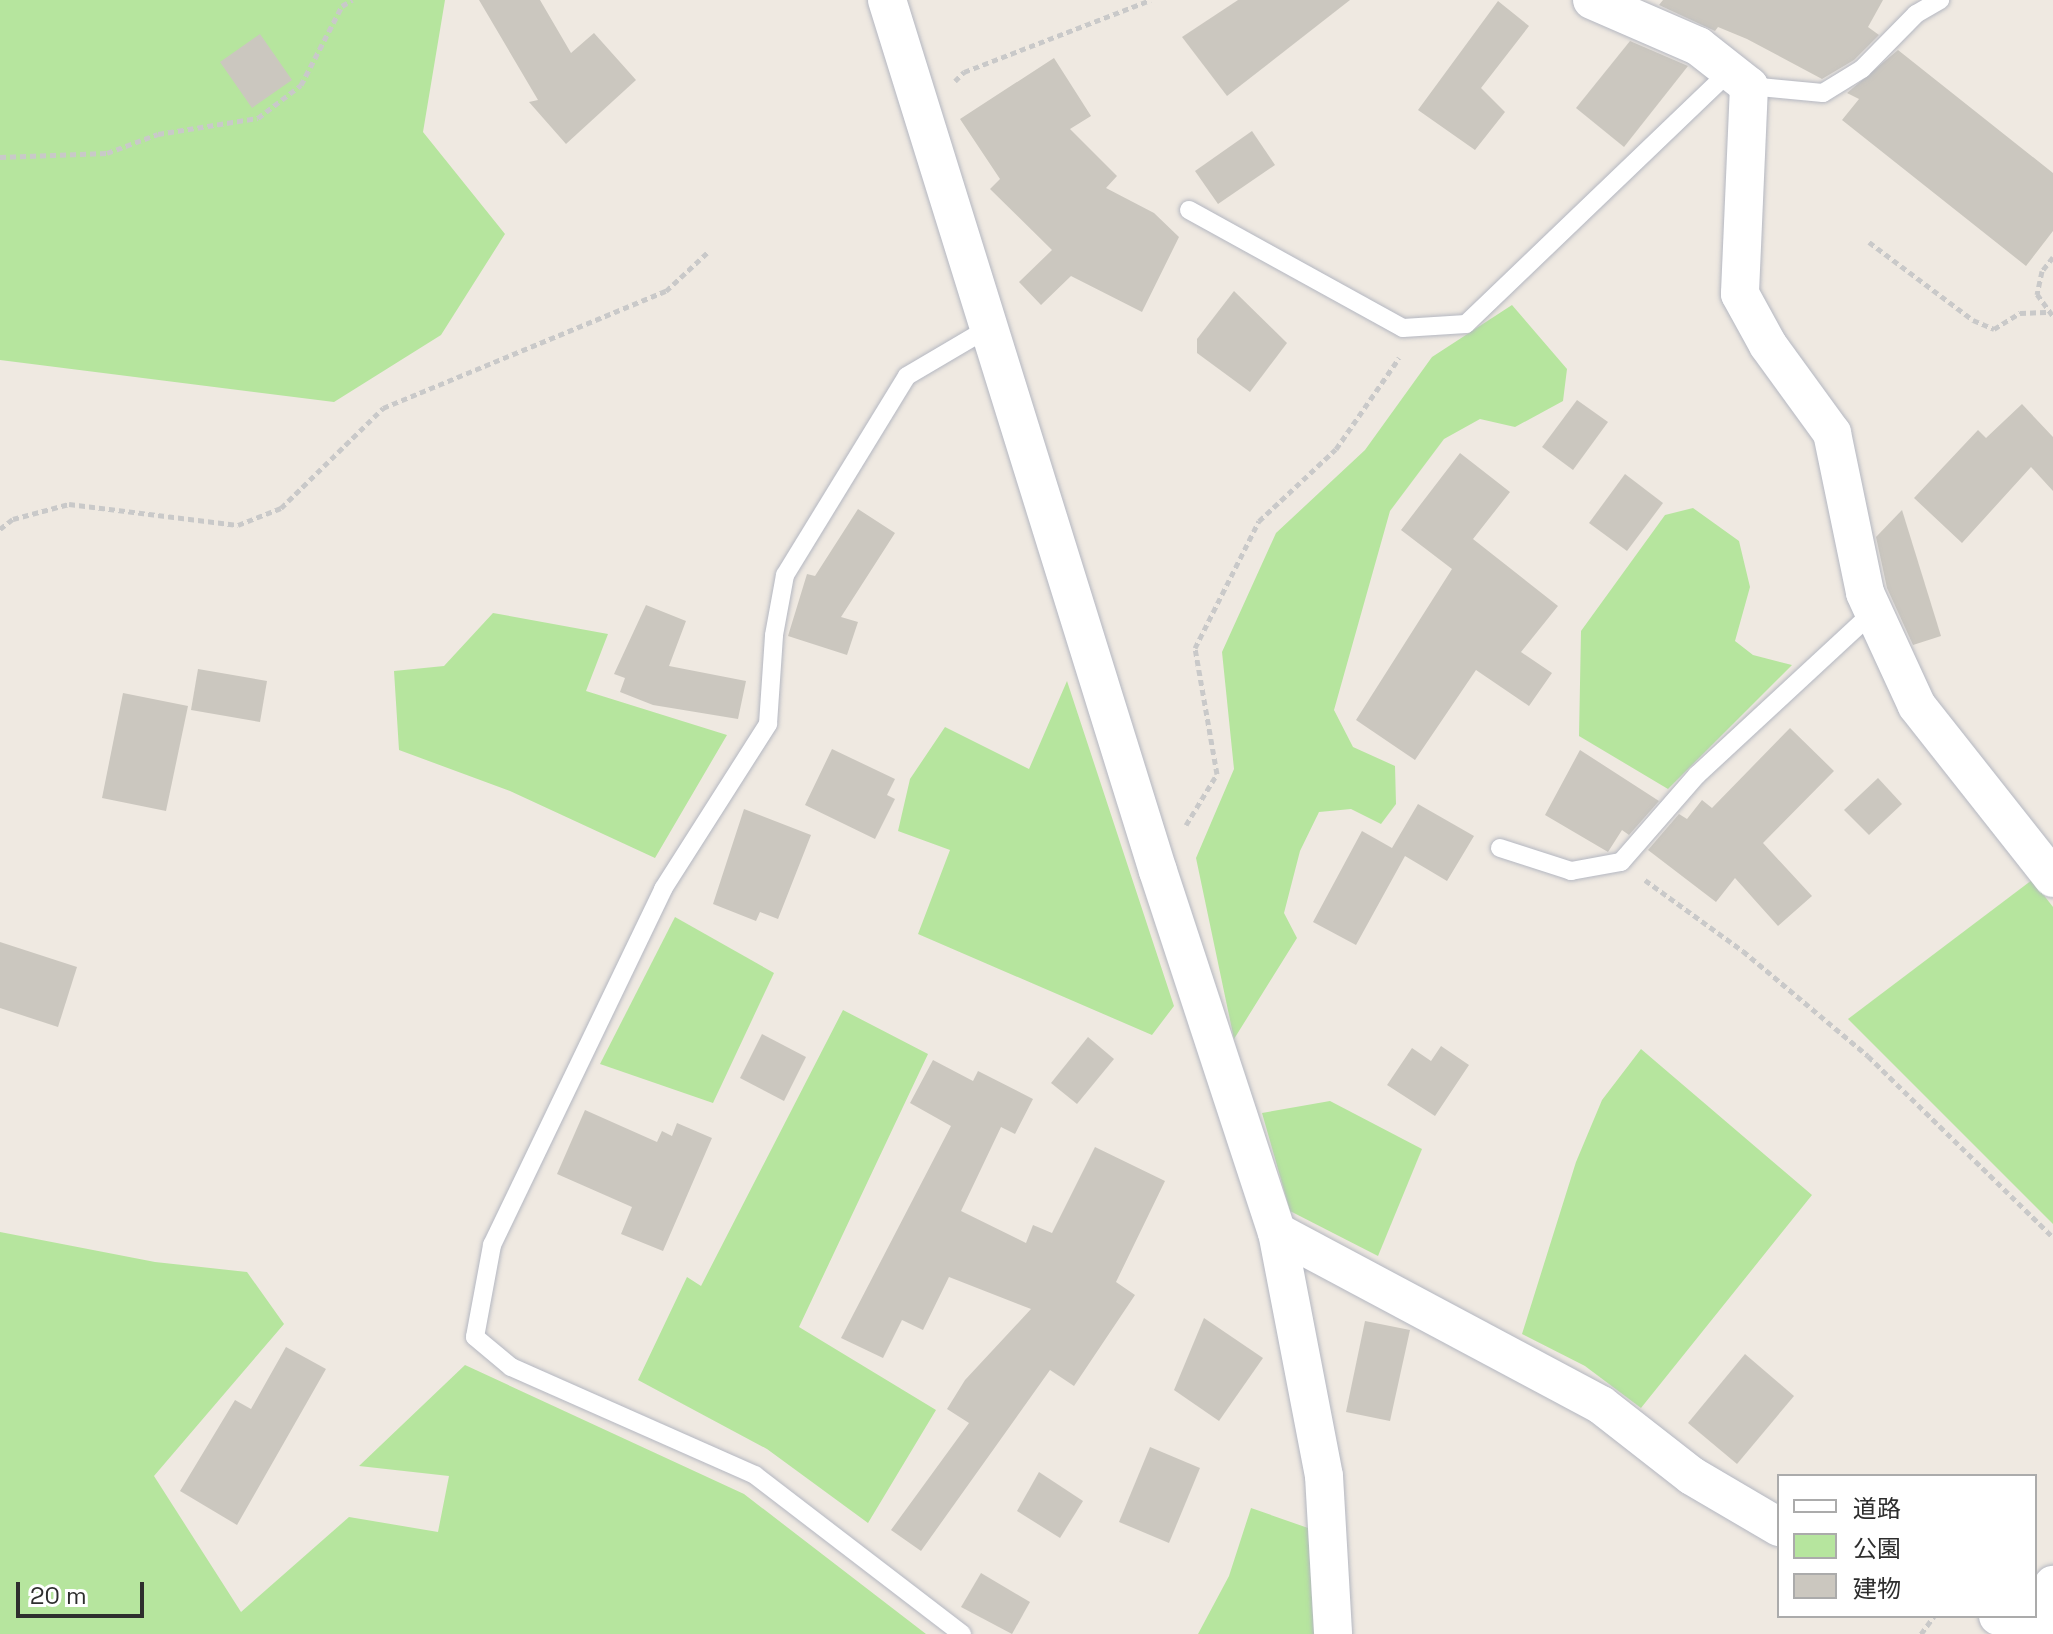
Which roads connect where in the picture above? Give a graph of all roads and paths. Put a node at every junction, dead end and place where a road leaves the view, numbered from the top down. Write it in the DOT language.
graph roads {
  1 [pos="352,0"];
  2 [pos="887,0"];
  3 [pos="1151,0"];
  4 [pos="1592,0"];
  5 [pos="1940,0"];
  6 [pos="1740,79"];
  7 [pos="922,111"];
  8 [pos="0,157"];
  9 [pos="1189,210"];
  10 [pos="1869,242"];
  11 [pos="708,252"];
  12 [pos="2053,257"];
  13 [pos="2046,312"];
  14 [pos="2053,316"];
  15 [pos="992,326"];
  16 [pos="1420,327"];
  17 [pos="0,529"];
  18 [pos="1873,612"];
  19 [pos="1500,848"];
  20 [pos="1621,862"];
  21 [pos="1158,871"];
  22 [pos="2053,878"];
  23 [pos="1277,1232"];
  24 [pos="2053,1237"];
  25 [pos="1777,1526"];
  26 [pos="2053,1585"];
  27 [pos="2003,1618"];
  28 [pos="2040,1632"];
  29 [pos="962,1634"];
  30 [pos="1333,1634"];
  1 -- 8 [label="path"];
  2 -- 7 [label="street"];
  3 -- 7 [label="path"];
  4 -- 6 [label="street"];
  5 -- 6 [label="lane"];
  6 -- 16 [label="lane"];
  6 -- 18 [label="street"];
  7 -- 15 [label="street"];
  9 -- 16 [label="lane"];
  10 -- 13 [label="path"];
  11 -- 17 [label="path"];
  12 -- 13 [label="path"];
  13 -- 14 [label="path"];
  15 -- 21 [label="street"];
  15 -- 29 [label="lane"];
  16 -- 21 [label="path"];
  18 -- 20 [label="lane"];
  18 -- 22 [label="street"];
  19 -- 20 [label="lane"];
  20 -- 24 [label="path"];
  21 -- 23 [label="street"];
  23 -- 25 [label="street"];
  23 -- 30 [label="street"];
  26 -- 28 [label="street"];
  27 -- 28 [label="street"];
}
